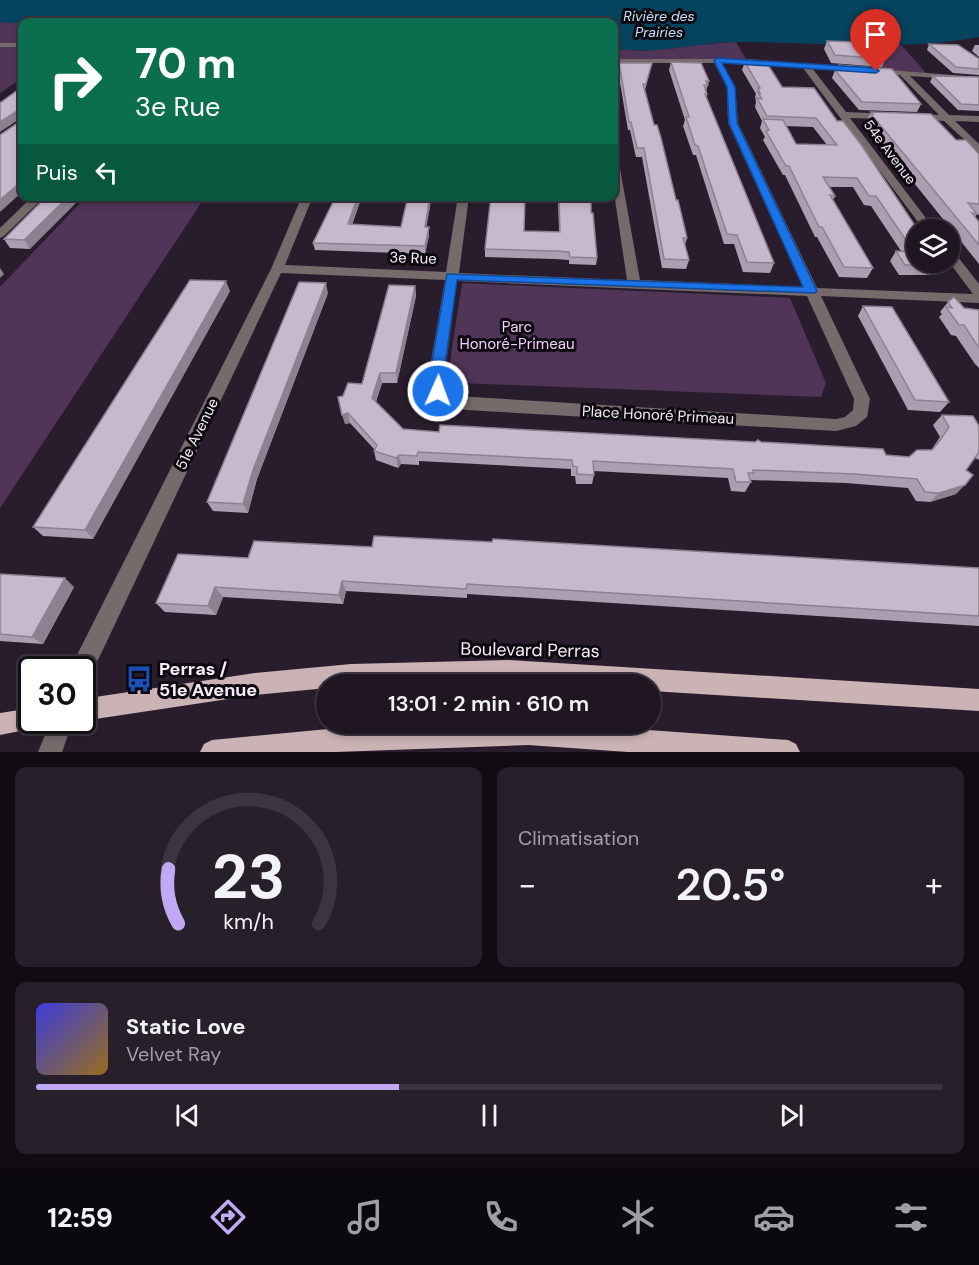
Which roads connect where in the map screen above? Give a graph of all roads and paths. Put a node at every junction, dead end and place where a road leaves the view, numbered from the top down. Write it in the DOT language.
graph roads {
  1 [pos="0,45"];
  2 [pos="18,45"];
  3 [pos="618,61"];
  4 [pos="717,61"];
  5 [pos="805,65"];
  6 [pos="902,73"];
  7 [pos="979,79"];
  8 [pos="843,115"];
  9 [pos="947,118"];
  10 [pos="979,118"];
  11 [pos="979,150"];
  12 [pos="618,187"];
  13 [pos="35,201"];
  14 [pos="306,201"];
  15 [pos="463,201"];
  16 [pos="922,219"];
  17 [pos="0,234"];
  18 [pos="960,268"];
  19 [pos="277,269"];
  20 [pos="451,276"];
  21 [pos="634,285"];
  22 [pos="811,291"];
  23 [pos="979,293"];
  24 [pos="979,299"];
  25 [pos="88,656"];
  26 [pos="979,700"];
  27 [pos="96,708"];
  28 [pos="18,721"];
  29 [pos="0,724"];
  30 [pos="57,734"];
  31 [pos="50,752"];
  32 [pos="212,752"];
  33 [pos="788,752"];
  1 -- 2 [label="street"];
  3 -- 4 [label="street"];
  4 -- 5 [label="street"];
  4 -- 22 [label="street"];
  5 -- 6 [label="street"];
  5 -- 8 [label="street, 54e Avenue"];
  6 -- 7 [label="street"];
  6 -- 9 [label="street"];
  8 -- 9 [label="street"];
  8 -- 16 [label="street, 54e Avenue"];
  9 -- 10 [label="street"];
  9 -- 11 [label="street"];
  12 -- 21 [label="street"];
  13 -- 17 [label="street"];
  14 -- 19 [label="street, 51e Avenue"];
  15 -- 20 [label="street"];
  18 -- 23 [label="street"];
  19 -- 20 [label="street, 3e Rue"];
  19 -- 25 [label="street, 51e Avenue"];
  20 -- 21 [label="street, 3e Rue"];
  20 -- 22 [label="street, Place Honoré Primeau"];
  21 -- 22 [label="street, 3e Rue"];
  22 -- 24 [label="street, 3e Rue"];
  26 -- 27 [label="main road, Boulevard Perras"];
  28 -- 29 [label="main road"];
  30 -- 31 [label="street"];
  32 -- 33 [label="main road"];
}
